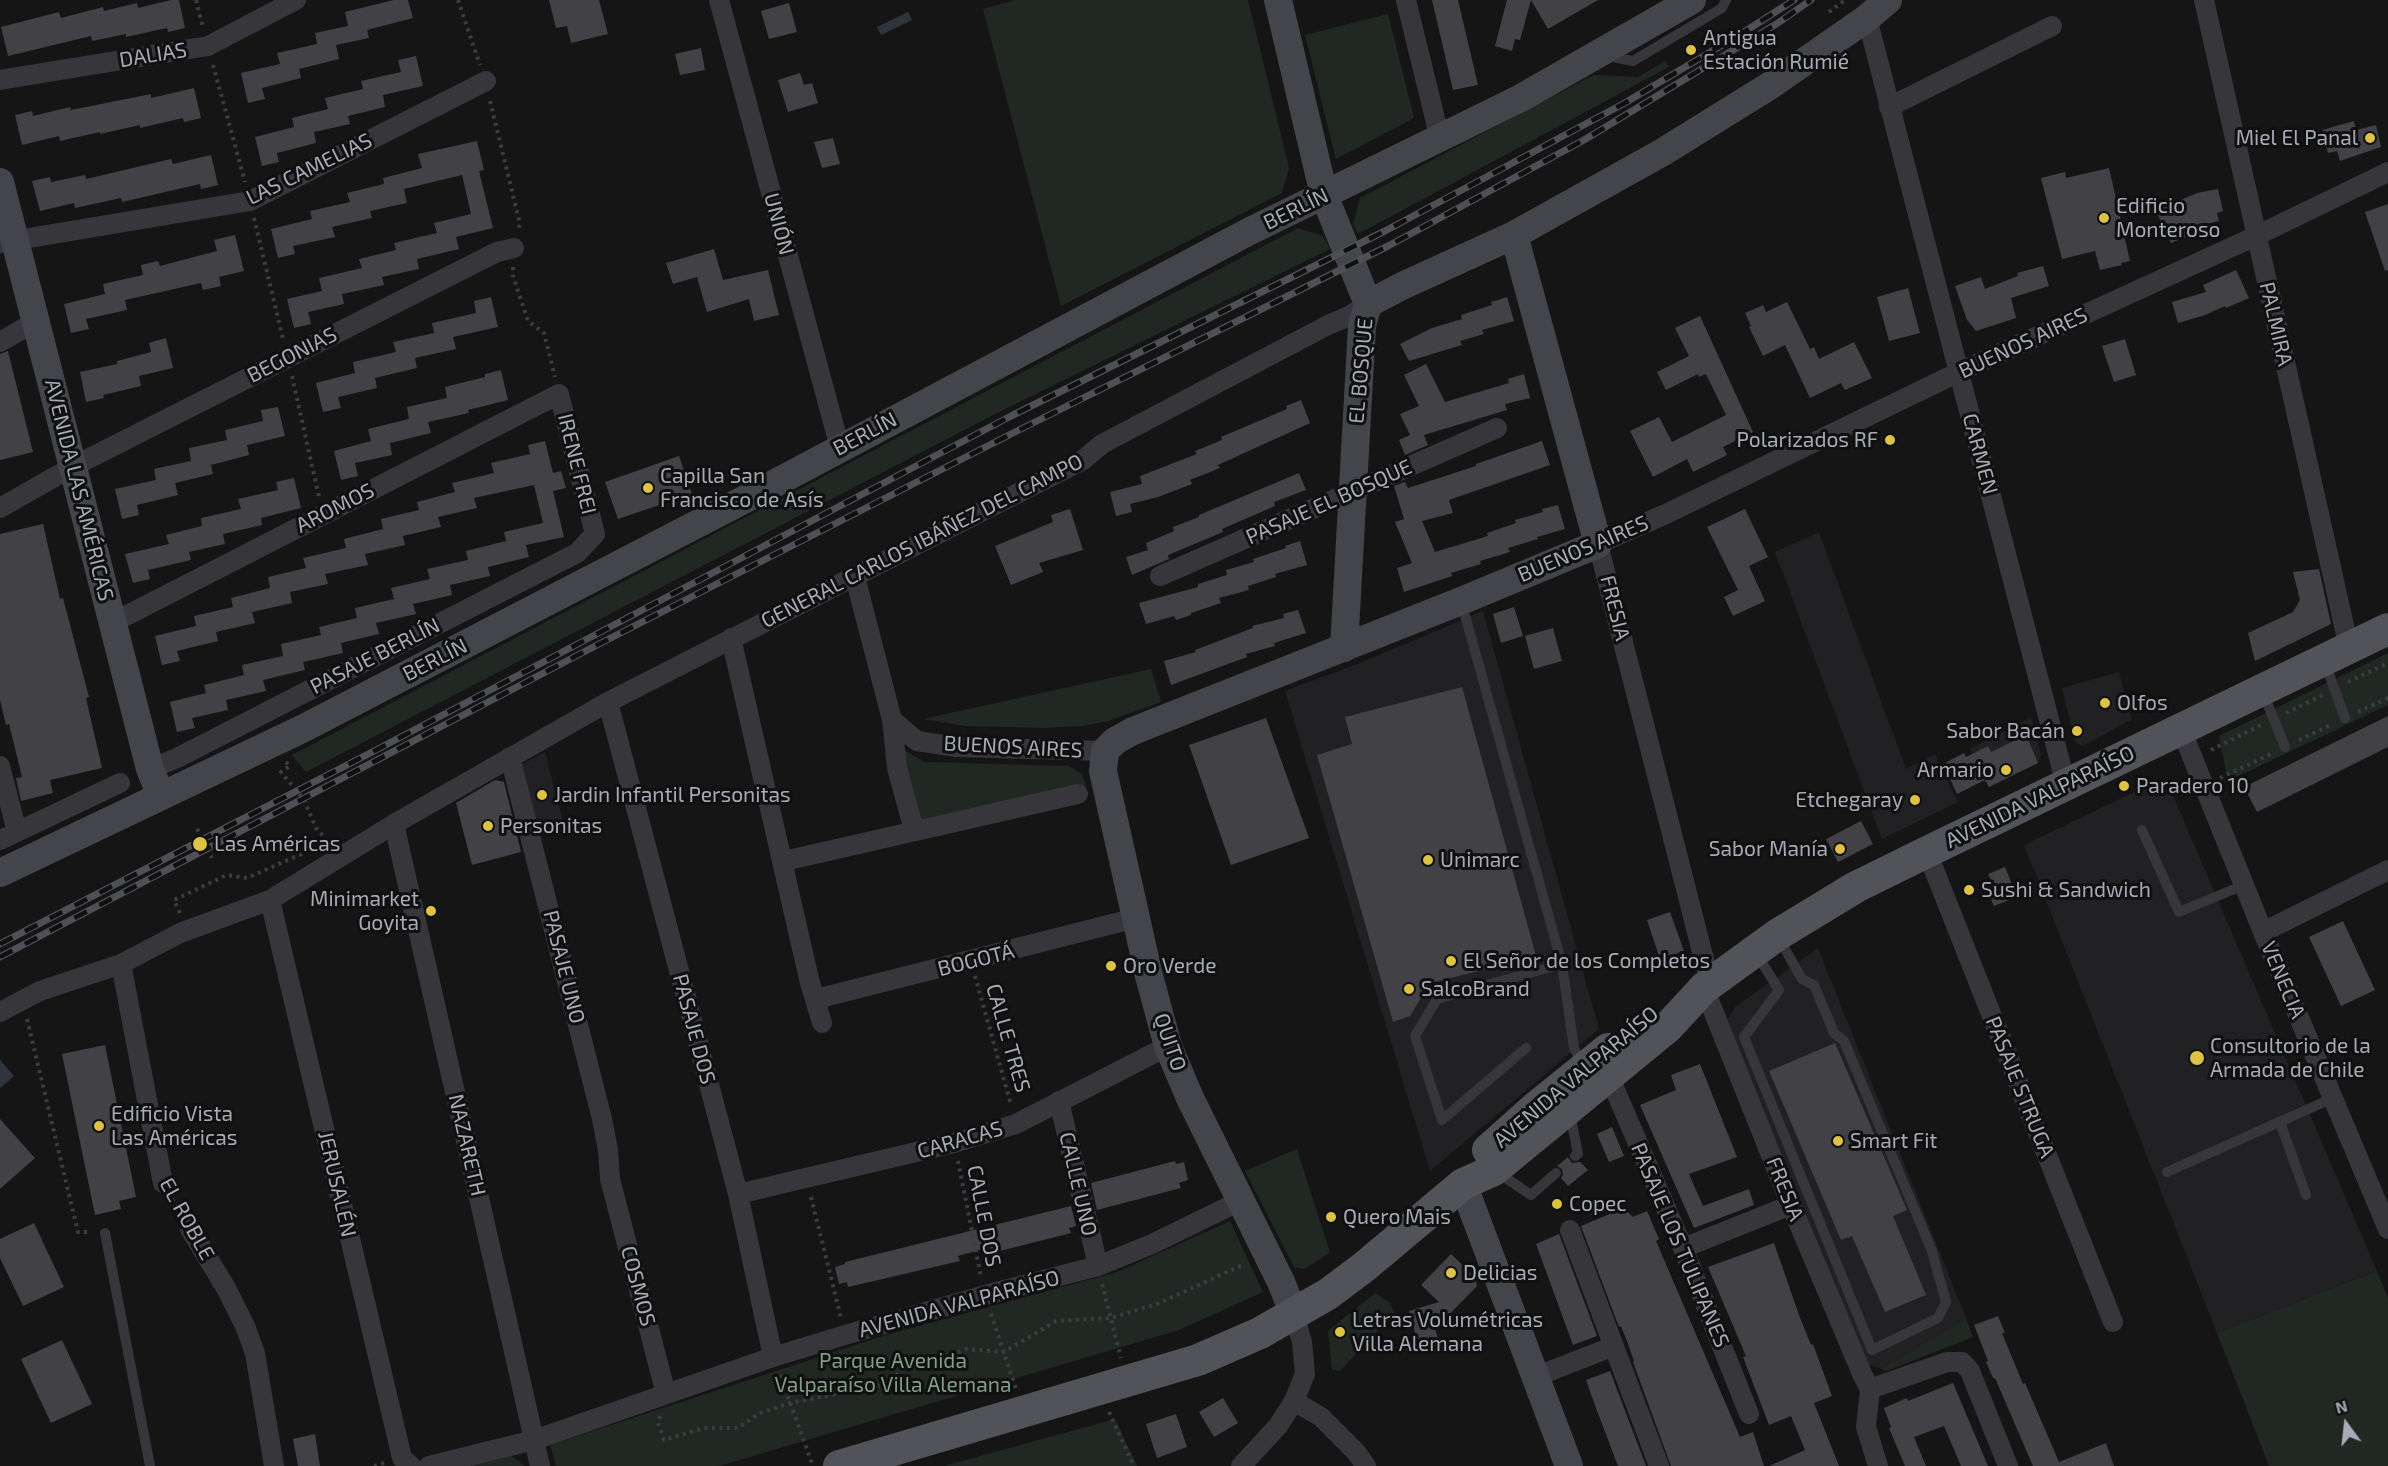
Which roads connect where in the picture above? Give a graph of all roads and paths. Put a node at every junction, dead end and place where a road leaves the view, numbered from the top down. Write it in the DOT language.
graph roads {
  1 [pos="196,0"];
  2 [pos="296,0"];
  3 [pos="458,0"];
  4 [pos="718,0"];
  5 [pos="1278,0"];
  6 [pos="1406,0"];
  7 [pos="1692,0"];
  8 [pos="1726,0"];
  9 [pos="2204,0"];
  10 [pos="1877,9"];
  11 [pos="2052,26"];
  12 [pos="208,46"];
  13 [pos="1598,54"];
  14 [pos="0,80"];
  15 [pos="486,81"];
  16 [pos="1889,107"];
  17 [pos="1440,139"];
  18 [pos="2388,172"];
  19 [pos="0,182"];
  20 [pos="1324,195"];
  21 [pos="250,201"];
  22 [pos="1514,235"];
  23 [pos="2256,236"];
  24 [pos="7,242"];
  25 [pos="514,248"];
  26 [pos="1368,304"];
  27 [pos="36,321"];
  28 [pos="0,342"];
  29 [pos="1959,372"];
  30 [pos="559,394"];
  31 [pos="1497,428"];
  32 [pos="840,447"];
  33 [pos="72,467"];
  34 [pos="1352,492"];
  35 [pos="0,508"];
  36 [pos="594,534"];
  37 [pos="1598,544"];
  38 [pos="1160,576"];
  39 [pos="855,577"];
  40 [pos="1461,601"];
  41 [pos="112,622"];
  42 [pos="2387,632"];
  43 [pos="731,638"];
  44 [pos="1344,648"];
  45 [pos="2336,654"];
  46 [pos="2388,663"];
  47 [pos="2334,689"];
  48 [pos="2262,690"];
  49 [pos="608,702"];
  50 [pos="2345,718"];
  51 [pos="2273,719"];
  52 [pos="892,720"];
  53 [pos="2181,729"];
  54 [pos="2285,747"];
  55 [pos="1105,751"];
  56 [pos="510,757"];
  57 [pos="2192,758"];
  58 [pos="0,766"];
  59 [pos="150,769"];
  60 [pos="281,772"];
  61 [pos="120,783"];
  62 [pos="2066,785"];
  63 [pos="1078,794"];
  64 [pos="161,796"];
  65 [pos="394,824"];
  66 [pos="197,829"];
  67 [pos="915,830"];
  68 [pos="2142,830"];
  69 [pos="8,836"];
  70 [pos="319,847"];
  71 [pos="335,849"];
  72 [pos="308,851"];
  73 [pos="1927,852"];
  74 [pos="212,858"];
  75 [pos="784,861"];
  76 [pos="2388,870"];
  77 [pos="0,873"];
  78 [pos="2244,885"];
  79 [pos="174,900"];
  80 [pos="270,900"];
  81 [pos="1136,918"];
  82 [pos="2263,932"];
  83 [pos="1766,943"];
  84 [pos="971,961"];
  85 [pos="121,964"];
  86 [pos="1562,964"];
  87 [pos="1707,985"];
  88 [pos="816,999"];
  89 [pos="23,1000"];
  90 [pos="0,1012"];
  91 [pos="822,1023"];
  92 [pos="1168,1046"];
  93 [pos="1526,1048"];
  94 [pos="1597,1072"];
  95 [pos="2333,1098"];
  96 [pos="1059,1101"];
  97 [pos="1569,1110"];
  98 [pos="2280,1122"];
  99 [pos="1016,1124"];
  100 [pos="954,1143"];
  101 [pos="1575,1156"];
  102 [pos="1494,1170"];
  103 [pos="2167,1172"];
  104 [pos="1556,1173"];
  105 [pos="610,1179"];
  106 [pos="807,1179"];
  107 [pos="163,1183"];
  108 [pos="1462,1184"];
  109 [pos="738,1194"];
  110 [pos="2306,1195"];
  111 [pos="1242,1200"];
  112 [pos="1791,1205"];
  113 [pos="190,1229"];
  114 [pos="2388,1229"];
  115 [pos="1570,1230"];
  116 [pos="105,1233"];
  117 [pos="1683,1248"];
  118 [pos="1268,1254"];
  119 [pos="1098,1266"];
  120 [pos="985,1295"];
  121 [pos="1294,1314"];
  122 [pos="1111,1318"];
  123 [pos="2113,1322"];
  124 [pos="845,1335"];
  125 [pos="1614,1346"];
  126 [pos="1004,1352"];
  127 [pos="773,1357"];
  128 [pos="1535,1377"];
  129 [pos="1113,1385"];
  130 [pos="1870,1389"];
  131 [pos="666,1394"];
  132 [pos="1294,1401"];
  133 [pos="790,1403"];
  134 [pos="1023,1411"];
  135 [pos="1749,1414"];
  136 [pos="534,1440"];
  137 [pos="900,1456"];
  138 [pos="150,1466"];
  139 [pos="274,1466"];
  140 [pos="411,1466"];
  141 [pos="429,1466"];
  142 [pos="540,1466"];
  143 [pos="813,1466"];
  144 [pos="839,1466"];
  145 [pos="1134,1466"];
  146 [pos="1241,1466"];
  147 [pos="1366,1466"];
  148 [pos="1569,1466"];
  149 [pos="1659,1466"];
  150 [pos="1878,1466"];
  151 [pos="2008,1466"];
  1 -- 12 [label="path"];
  2 -- 12 [label="street, DALIAS"];
  3 -- 15 [label="path"];
  4 -- 32 [label="street, UNIÓN"];
  5 -- 20 [label="main road, EL BOSQUE"];
  6 -- 17 [label="street"];
  7 -- 13 [label="main road, BERLÍN"];
  8 -- 13 [label="lane"];
  9 -- 23 [label="street, PALMIRA"];
  10 -- 16 [label="street, CARMEN"];
  10 -- 22 [label="main road, GENERAL CARLOS IBÁÑEZ DEL CAMPO"];
  11 -- 16 [label="street"];
  12 -- 14 [label="street, DALIAS"];
  12 -- 21 [label="path"];
  13 -- 17 [label="main road, BERLÍN"];
  15 -- 21 [label="street, LAS CAMELIAS"];
  15 -- 25 [label="path"];
  16 -- 29 [label="street, CARMEN"];
  17 -- 20 [label="main road, BERLÍN"];
  18 -- 23 [label="street, BUENOS AIRES"];
  19 -- 24 [label="main road, AVENIDA LAS AMÉRICAS"];
  20 -- 26 [label="main road, EL BOSQUE"];
  20 -- 32 [label="main road, BERLÍN"];
  21 -- 24 [label="street, LAS CAMELIAS"];
  22 -- 26 [label="main road, GENERAL CARLOS IBÁÑEZ DEL CAMPO"];
  22 -- 37 [label="main road, FRESIA"];
  23 -- 29 [label="street, BUENOS AIRES"];
  23 -- 45 [label="street, PALMIRA"];
  24 -- 27 [label="main road, AVENIDA LAS AMÉRICAS"];
  25 -- 30 [label="path"];
  25 -- 33 [label="street, BEGONIAS"];
  26 -- 34 [label="main road, EL BOSQUE"];
  26 -- 39 [label="street, GENERAL CARLOS IBÁÑEZ DEL CAMPO"];
  27 -- 28 [label="street"];
  27 -- 33 [label="main road, AVENIDA LAS AMÉRICAS"];
  29 -- 37 [label="street, BUENOS AIRES"];
  29 -- 62 [label="street, CARMEN"];
  30 -- 36 [label="street, IRENE FREI"];
  30 -- 41 [label="street, AROMOS"];
  31 -- 34 [label="street, PASAJE EL BOSQUE"];
  32 -- 64 [label="main road, BERLÍN"];
  33 -- 35 [label="street, BEGONIAS"];
  33 -- 41 [label="main road, AVENIDA LAS AMÉRICAS"];
  34 -- 38 [label="street, PASAJE EL BOSQUE"];
  34 -- 44 [label="main road, EL BOSQUE"];
  36 -- 59 [label="street, PASAJE BERLÍN"];
  37 -- 40 [label="main road, BUENOS AIRES"];
  37 -- 87 [label="street, FRESIA"];
  39 -- 43 [label="street, GENERAL CARLOS IBÁÑEZ DEL CAMPO"];
  39 -- 52 [label="street"];
  40 -- 44 [label="main road, BUENOS AIRES"];
  40 -- 86 [label="lane"];
  41 -- 59 [label="main road, AVENIDA LAS AMÉRICAS"];
  42 -- 45 [label="main road, AVENIDA VALPARAÍSO"];
  43 -- 49 [label="street, GENERAL CARLOS IBÁÑEZ DEL CAMPO"];
  43 -- 75 [label="street"];
  44 -- 55 [label="main road, BUENOS AIRES"];
  45 -- 47 [label="lane"];
  45 -- 48 [label="main road, AVENIDA VALPARAÍSO"];
  46 -- 47 [label="path"];
  47 -- 50 [label="lane"];
  47 -- 51 [label="path"];
  48 -- 51 [label="lane"];
  48 -- 53 [label="main road, AVENIDA VALPARAÍSO"];
  49 -- 56 [label="street, GENERAL CARLOS IBÁÑEZ DEL CAMPO"];
  49 -- 109 [label="street, PASAJE DOS"];
  51 -- 54 [label="lane"];
  51 -- 57 [label="path"];
  52 -- 55 [label="street, BUENOS AIRES"];
  52 -- 67 [label="street"];
  53 -- 57 [label="street, VENECIA"];
  53 -- 62 [label="main road, AVENIDA VALPARAÍSO"];
  55 -- 81 [label="main road, QUITO"];
  56 -- 65 [label="street, GENERAL CARLOS IBÁÑEZ DEL CAMPO"];
  56 -- 105 [label="street, PASAJE UNO"];
  57 -- 78 [label="street, VENECIA"];
  58 -- 69 [label="street"];
  59 -- 64 [label="main road, AVENIDA LAS AMÉRICAS"];
  60 -- 71 [label="path"];
  61 -- 69 [label="street"];
  62 -- 73 [label="main road, AVENIDA VALPARAÍSO"];
  63 -- 67 [label="street"];
  64 -- 77 [label="main road, BERLÍN"];
  65 -- 71 [label="street, GENERAL CARLOS IBÁÑEZ DEL CAMPO"];
  65 -- 136 [label="street, NAZARETH"];
  66 -- 74 [label="path"];
  67 -- 75 [label="street"];
  68 -- 78 [label="lane"];
  70 -- 71 [label="path"];
  71 -- 80 [label="street, GENERAL CARLOS IBÁÑEZ DEL CAMPO"];
  72 -- 79 [label="path"];
  73 -- 83 [label="main road, AVENIDA VALPARAÍSO"];
  73 -- 123 [label="street, PASAJE STRUGA"];
  75 -- 88 [label="street"];
  76 -- 82 [label="street"];
  78 -- 82 [label="street, VENECIA"];
  80 -- 85 [label="street, GENERAL CARLOS IBÁÑEZ DEL CAMPO"];
  80 -- 140 [label="street, JERUSALÉN"];
  81 -- 84 [label="street, BOGOTÁ"];
  81 -- 92 [label="main road, QUITO"];
  82 -- 95 [label="street, VENECIA"];
  83 -- 83 [label="lane"];
  83 -- 87 [label="main road, AVENIDA VALPARAÍSO"];
  84 -- 88 [label="street, BOGOTÁ"];
  84 -- 99 [label="path, CALLE TRES"];
  85 -- 89 [label="street, GENERAL CARLOS IBÁÑEZ DEL CAMPO"];
  85 -- 107 [label="street, EL ROBLE"];
  86 -- 93 [label="lane"];
  86 -- 94 [label="lane"];
  87 -- 94 [label="main road, AVENIDA VALPARAÍSO"];
  87 -- 112 [label="street, FRESIA"];
  88 -- 91 [label="street"];
  89 -- 90 [label="street, GENERAL CARLOS IBÁÑEZ DEL CAMPO"];
  89 -- 116 [label="path"];
  92 -- 96 [label="street, CARACAS"];
  92 -- 111 [label="main road, QUITO"];
  94 -- 97 [label="main road, AVENIDA VALPARAÍSO"];
  94 -- 108 [label="main road, AVENIDA VALPARAÍSO"];
  94 -- 117 [label="street, PASAJE LOS TULIPANES"];
  95 -- 98 [label="lane"];
  95 -- 114 [label="street, VENECIA"];
  96 -- 99 [label="street, CARACAS"];
  96 -- 119 [label="street, CALLE UNO"];
  97 -- 101 [label="lane"];
  97 -- 102 [label="main road, AVENIDA VALPARAÍSO"];
  98 -- 103 [label="lane"];
  98 -- 110 [label="lane"];
  99 -- 100 [label="street, CARACAS"];
  100 -- 106 [label="street, CARACAS"];
  100 -- 120 [label="path, CALLE DOS"];
  102 -- 104 [label="lane"];
  102 -- 108 [label="main road, AVENIDA VALPARAÍSO"];
  105 -- 131 [label="street, COSMOS"];
  106 -- 109 [label="street, CARACAS"];
  106 -- 124 [label="path"];
  107 -- 113 [label="path, EL ROBLE"];
  108 -- 121 [label="main road, AVENIDA VALPARAÍSO"];
  108 -- 128 [label="main road"];
  109 -- 127 [label="street, PASAJE DOS"];
  111 -- 118 [label="main road, QUITO"];
  111 -- 119 [label="street, AVENIDA VALPARAÍSO"];
  112 -- 117 [label="street"];
  112 -- 130 [label="street, FRESIA"];
  113 -- 139 [label="street, EL ROBLE"];
  115 -- 125 [label="street"];
  116 -- 138 [label="lane"];
  117 -- 135 [label="street, PASAJE LOS TULIPANES"];
  118 -- 121 [label="main road, QUITO"];
  118 -- 122 [label="path"];
  119 -- 120 [label="street, AVENIDA VALPARAÍSO"];
  119 -- 122 [label="path"];
  120 -- 124 [label="street, AVENIDA VALPARAÍSO"];
  120 -- 126 [label="path, CALLE DOS"];
  121 -- 129 [label="main road, AVENIDA VALPARAÍSO"];
  121 -- 132 [label="street"];
  122 -- 126 [label="path"];
  122 -- 129 [label="path"];
  124 -- 127 [label="street, AVENIDA VALPARAÍSO"];
  125 -- 128 [label="street"];
  125 -- 149 [label="street"];
  126 -- 133 [label="path"];
  126 -- 134 [label="path, CALLE DOS"];
  127 -- 131 [label="street, AVENIDA VALPARAÍSO"];
  127 -- 133 [label="path"];
  128 -- 148 [label="main road"];
  129 -- 134 [label="main road, AVENIDA VALPARAÍSO"];
  129 -- 145 [label="path"];
  130 -- 150 [label="street"];
  130 -- 151 [label="street"];
  131 -- 133 [label="path"];
  131 -- 136 [label="street, AVENIDA VALPARAÍSO"];
  132 -- 146 [label="street"];
  132 -- 147 [label="street"];
  133 -- 143 [label="path"];
  134 -- 137 [label="main road, AVENIDA VALPARAÍSO"];
  136 -- 141 [label="street, AVENIDA VALPARAÍSO"];
  136 -- 142 [label="street, NAZARETH"];
  137 -- 144 [label="main road, AVENIDA VALPARAÍSO"];
}
